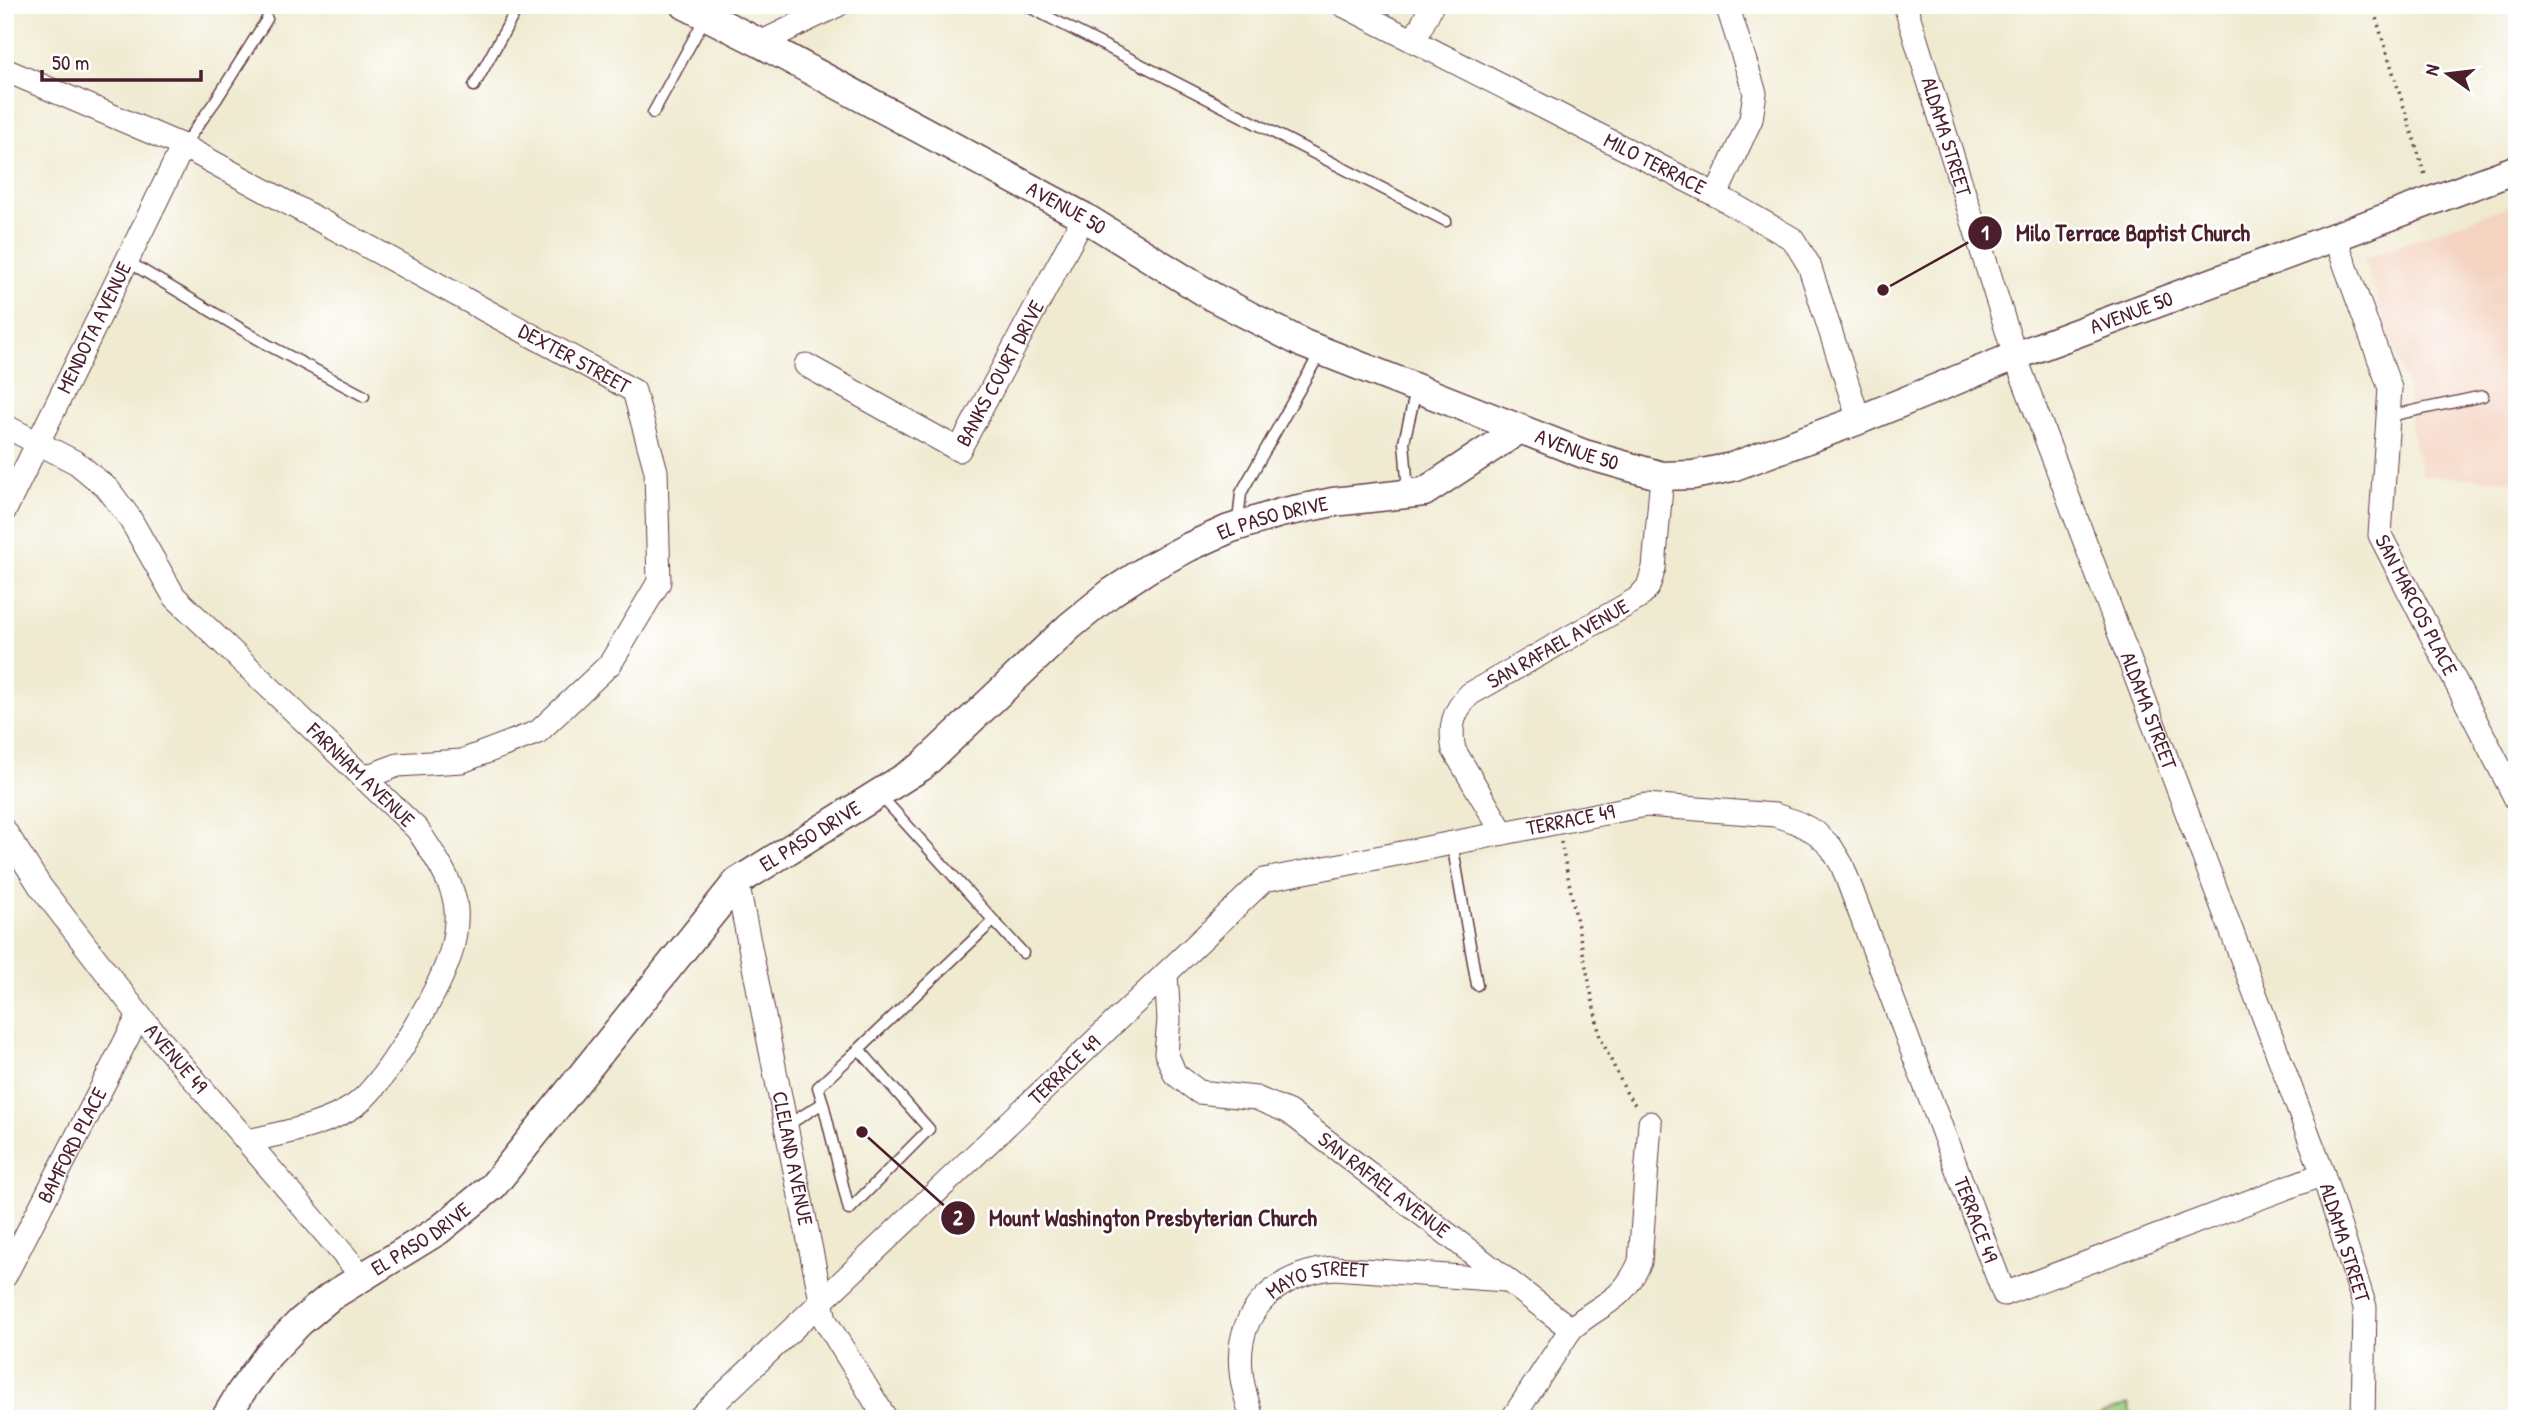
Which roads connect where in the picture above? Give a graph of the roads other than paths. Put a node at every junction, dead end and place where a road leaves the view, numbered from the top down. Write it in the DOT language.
graph roads {
  1 [pos="519,5"];
  2 [pos="838,5"];
  3 [pos="1025,5"];
  4 [pos="1343,5"];
  5 [pos="1432,5"];
  6 [pos="1727,5"];
  7 [pos="1905,5"];
  8 [pos="696,10"];
  9 [pos="267,19"];
  10 [pos="1414,41"];
  11 [pos="760,43"];
  12 [pos="5,70"];
  13 [pos="474,86"];
  14 [pos="653,113"];
  15 [pos="183,146"];
  16 [pos="2517,169"];
  17 [pos="1716,195"];
  18 [pos="1084,217"];
  19 [pos="1446,221"];
  20 [pos="2335,237"];
  21 [pos="127,261"];
  22 [pos="1321,351"];
  23 [pos="2015,356"];
  24 [pos="806,365"];
  25 [pos="1416,388"];
  26 [pos="364,396"];
  27 [pos="2483,396"];
  28 [pos="2389,416"];
  29 [pos="1859,420"];
  30 [pos="5,426"];
  31 [pos="1520,429"];
  32 [pos="39,443"];
  33 [pos="1662,476"];
  34 [pos="1408,494"];
  35 [pos="5,510"];
  36 [pos="1238,527"];
  37 [pos="363,778"];
  38 [pos="878,794"];
  39 [pos="2517,801"];
  40 [pos="5,831"];
  41 [pos="1503,833"];
  42 [pos="1452,843"];
  43 [pos="737,882"];
  44 [pos="993,921"];
  45 [pos="1023,953"];
  46 [pos="1166,974"];
  47 [pos="1477,985"];
  48 [pos="139,1015"];
  49 [pos="859,1049"];
  50 [pos="823,1103"];
  51 [pos="1650,1123"];
  52 [pos="786,1126"];
  53 [pos="248,1141"];
  54 [pos="2323,1174"];
  55 [pos="5,1276"];
  56 [pos="362,1276"];
  57 [pos="1505,1280"];
  58 [pos="821,1302"];
  59 [pos="1571,1329"];
  60 [pos="225,1419"];
  61 [pos="698,1419"];
  62 [pos="886,1419"];
  63 [pos="1252,1419"];
  64 [pos="1512,1419"];
  65 [pos="2363,1419"];
  1 -- 13 [label="lane"];
  2 -- 11 [label="street"];
  3 -- 19 [label="lane"];
  4 -- 10 [label="street, MILO TERRACE"];
  5 -- 10 [label="street"];
  6 -- 17 [label="street"];
  7 -- 23 [label="street, ALDAMA STREET"];
  8 -- 11 [label="street, AVENUE 50"];
  8 -- 14 [label="lane"];
  9 -- 15 [label="lane"];
  10 -- 17 [label="street, MILO TERRACE"];
  11 -- 18 [label="street, AVENUE 50"];
  12 -- 15 [label="street, DEXTER STREET"];
  15 -- 21 [label="street, MENDOTA AVENUE"];
  15 -- 37 [label="street, DEXTER STREET"];
  16 -- 20 [label="street, AVENUE 50"];
  17 -- 29 [label="street, MILO TERRACE"];
  18 -- 22 [label="street, AVENUE 50"];
  18 -- 24 [label="street, BANKS COURT DRIVE"];
  20 -- 23 [label="street, AVENUE 50"];
  20 -- 28 [label="street, SAN MARCOS PLACE"];
  21 -- 26 [label="lane"];
  21 -- 32 [label="street, MENDOTA AVENUE"];
  22 -- 25 [label="street, AVENUE 50"];
  22 -- 36 [label="lane"];
  23 -- 29 [label="street, AVENUE 50"];
  23 -- 54 [label="street, ALDAMA STREET"];
  25 -- 31 [label="street, AVENUE 50"];
  25 -- 34 [label="lane"];
  27 -- 28 [label="lane"];
  28 -- 39 [label="street, SAN MARCOS PLACE"];
  29 -- 33 [label="street, AVENUE 50"];
  30 -- 32 [label="street, FARNHAM AVENUE"];
  31 -- 33 [label="street, AVENUE 50"];
  31 -- 34 [label="street, EL PASO DRIVE"];
  32 -- 35 [label="street, MENDOTA AVENUE"];
  32 -- 37 [label="street, FARNHAM AVENUE"];
  33 -- 41 [label="street, SAN RAFAEL AVENUE"];
  34 -- 36 [label="street, EL PASO DRIVE"];
  36 -- 38 [label="street, EL PASO DRIVE"];
  37 -- 53 [label="street, FARNHAM AVENUE"];
  38 -- 43 [label="street, EL PASO DRIVE"];
  38 -- 44 [label="lane"];
  40 -- 48 [label="street, AVENUE 49"];
  41 -- 42 [label="street, TERRACE 49"];
  41 -- 54 [label="street, TERRACE 49"];
  42 -- 46 [label="street, TERRACE 49"];
  42 -- 47 [label="lane"];
  43 -- 52 [label="street, CLELAND AVENUE"];
  43 -- 56 [label="street, EL PASO DRIVE"];
  44 -- 45 [label="lane"];
  44 -- 49 [label="lane"];
  46 -- 57 [label="street, SAN RAFAEL AVENUE"];
  46 -- 58 [label="street, TERRACE 49"];
  48 -- 53 [label="street, AVENUE 49"];
  48 -- 55 [label="street, BAMFORD PLACE"];
  49 -- 50 [label="lane"];
  49 -- 50 [label="lane"];
  50 -- 52 [label="lane"];
  51 -- 59 [label="street"];
  52 -- 58 [label="street, CLELAND AVENUE"];
  53 -- 56 [label="street, AVENUE 49"];
  54 -- 65 [label="street, ALDAMA STREET"];
  56 -- 60 [label="street, EL PASO DRIVE"];
  57 -- 59 [label="street, SAN RAFAEL AVENUE"];
  57 -- 63 [label="street, MAYO STREET"];
  58 -- 61 [label="street, TERRACE 49"];
  58 -- 62 [label="street, CLELAND AVENUE"];
  59 -- 64 [label="street"];
}
